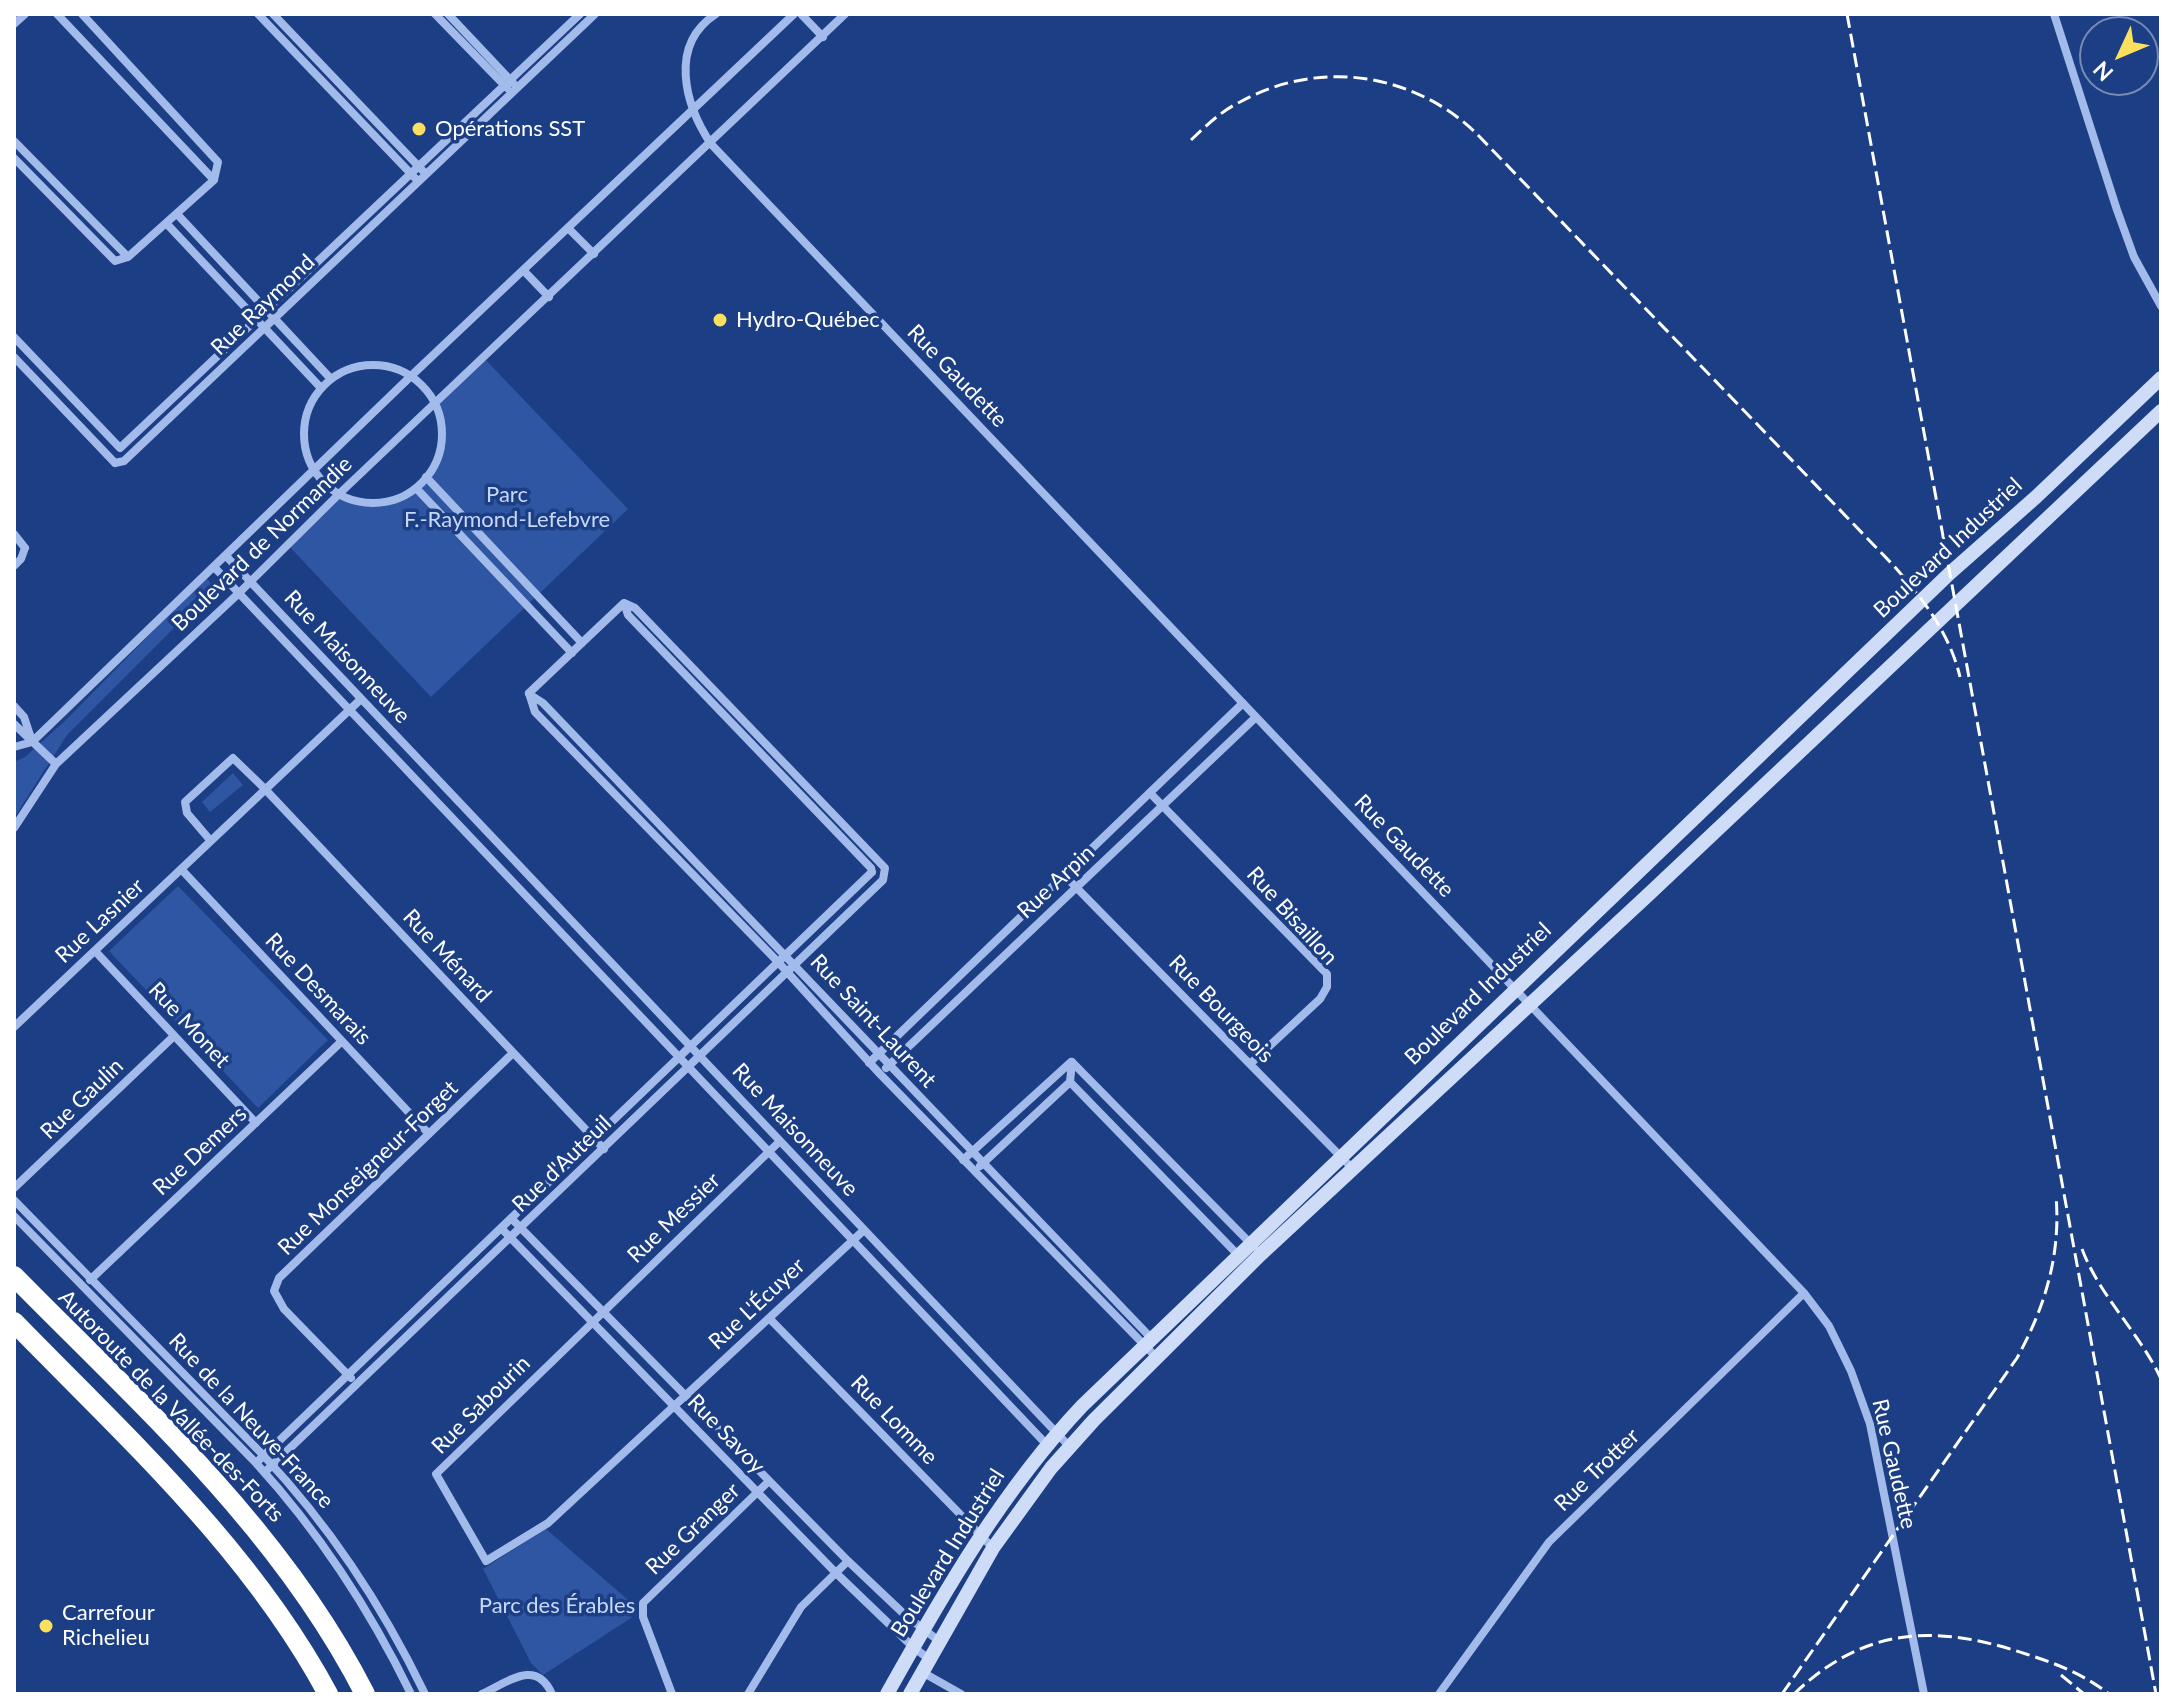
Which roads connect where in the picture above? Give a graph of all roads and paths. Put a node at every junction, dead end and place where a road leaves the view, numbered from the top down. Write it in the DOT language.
graph roads {
  1 [pos="25,14"];
  2 [pos="57,14"];
  3 [pos="82,14"];
  4 [pos="258,14"];
  5 [pos="273,14"];
  6 [pos="435,14"];
  7 [pos="448,14"];
  8 [pos="580,14"];
  9 [pos="595,14"];
  10 [pos="696,14"];
  11 [pos="794,14"];
  12 [pos="801,14"];
  13 [pos="845,14"];
  14 [pos="2054,14"];
  15 [pos="713,15"];
  16 [pos="705,23"];
  17 [pos="14,24"];
  18 [pos="575,25"];
  19 [pos="823,37"];
  20 [pos="341,84"];
  21 [pos="511,87"];
  22 [pos="149,88"];
  23 [pos="333,92"];
  24 [pos="137,99"];
  25 [pos="692,112"];
  26 [pos="14,141"];
  27 [pos="711,144"];
  28 [pos="14,158"];
  29 [pos="423,170"];
  30 [pos="415,178"];
  31 [pos="51,179"];
  32 [pos="214,180"];
  33 [pos="43,187"];
  34 [pos="177,214"];
  35 [pos="373,217"];
  36 [pos="166,223"];
  37 [pos="568,228"];
  38 [pos="594,254"];
  39 [pos="128,257"];
  40 [pos="524,271"];
  41 [pos="549,297"];
  42 [pos="2161,306"];
  43 [pos="268,311"];
  44 [pos="275,318"];
  45 [pos="257,320"];
  46 [pos="265,328"];
  47 [pos="14,337"];
  48 [pos="14,357"];
  49 [pos="411,376"];
  50 [pos="2161,378"];
  51 [pos="331,379"];
  52 [pos="321,388"];
  53 [pos="435,404"];
  54 [pos="167,407"];
  55 [pos="2161,411"];
  56 [pos="174,414"];
  57 [pos="2111,426"];
  58 [pos="2126,445"];
  59 [pos="120,448"];
  60 [pos="115,463"];
  61 [pos="314,469"];
  62 [pos="426,477"];
  63 [pos="416,488"];
  64 [pos="339,494"];
  65 [pos="2036,497"];
  66 [pos="473,527"];
  67 [pos="2039,527"];
  68 [pos="14,534"];
  69 [pos="462,537"];
  70 [pos="14,548"];
  71 [pos="25,548"];
  72 [pos="227,557"];
  73 [pos="14,566"];
  74 [pos="215,568"];
  75 [pos="251,582"];
  76 [pos="239,593"];
  77 [pos="624,603"];
  78 [pos="582,643"];
  79 [pos="572,653"];
  80 [pos="529,693"];
  81 [pos="361,699"];
  82 [pos="1243,703"];
  83 [pos="14,706"];
  84 [pos="349,710"];
  85 [pos="1256,717"];
  86 [pos="14,724"];
  87 [pos="1787,732"];
  88 [pos="755,740"];
  89 [pos="32,742"];
  90 [pos="14,747"];
  91 [pos="1799,752"];
  92 [pos="56,764"];
  93 [pos="441,783"];
  94 [pos="264,788"];
  95 [pos="1150,793"];
  96 [pos="429,794"];
  97 [pos="1163,806"];
  98 [pos="1690,824"];
  99 [pos="14,828"];
  100 [pos="664,829"];
  101 [pos="656,836"];
  102 [pos="210,840"];
  103 [pos="1702,844"];
  104 [pos="181,869"];
  105 [pos="872,872"];
  106 [pos="529,875"];
  107 [pos="1064,875"];
  108 [pos="884,876"];
  109 [pos="1634,876"];
  110 [pos="517,887"];
  111 [pos="1077,887"];
  112 [pos="1649,894"];
  113 [pos="95,951"];
  114 [pos="786,955"];
  115 [pos="778,962"];
  116 [pos="612,963"];
  117 [pos="795,965"];
  118 [pos="787,972"];
  119 [pos="600,974"];
  120 [pos="1515,989"];
  121 [pos="1530,1005"];
  122 [pos="14,1027"];
  123 [pos="174,1036"];
  124 [pos="342,1041"];
  125 [pos="691,1046"];
  126 [pos="513,1053"];
  127 [pos="879,1053"];
  128 [pos="700,1056"];
  129 [pos="679,1057"];
  130 [pos="1072,1062"];
  131 [pos="869,1063"];
  132 [pos="1250,1064"];
  133 [pos="890,1065"];
  134 [pos="689,1067"];
  135 [pos="880,1074"];
  136 [pos="1070,1082"];
  137 [pos="256,1123"];
  138 [pos="429,1134"];
  139 [pos="594,1139"];
  140 [pos="780,1141"];
  141 [pos="1153,1144"];
  142 [pos="604,1149"];
  143 [pos="769,1152"];
  144 [pos="972,1152"];
  145 [pos="1141,1155"];
  146 [pos="1341,1157"];
  147 [pos="963,1160"];
  148 [pos="983,1163"];
  149 [pos="1353,1169"];
  150 [pos="974,1172"];
  151 [pos="14,1188"];
  152 [pos="14,1200"];
  153 [pos="14,1216"];
  154 [pos="511,1218"];
  155 [pos="501,1228"];
  156 [pos="521,1228"];
  157 [pos="864,1230"];
  158 [pos="511,1238"];
  159 [pos="1056,1239"];
  160 [pos="853,1240"];
  161 [pos="1250,1243"];
  162 [pos="1047,1247"];
  163 [pos="1261,1254"];
  164 [pos="1237,1255"];
  165 [pos="1249,1266"];
  166 [pos="14,1276"];
  167 [pos="91,1278"];
  168 [pos="83,1287"];
  169 [pos="1804,1293"];
  170 [pos="602,1311"];
  171 [pos="769,1318"];
  172 [pos="592,1321"];
  173 [pos="14,1322"];
  174 [pos="952,1323"];
  175 [pos="941,1333"];
  176 [pos="1147,1341"];
  177 [pos="1159,1354"];
  178 [pos="348,1375"];
  179 [pos="357,1385"];
  180 [pos="684,1395"];
  181 [pos="673,1405"];
  182 [pos="1052,1438"];
  183 [pos="1064,1452"];
  184 [pos="263,1455"];
  185 [pos="256,1463"];
  186 [pos="273,1465"];
  187 [pos="265,1472"];
  188 [pos="769,1481"];
  189 [pos="757,1492"];
  190 [pos="980,1535"];
  191 [pos="993,1548"];
  192 [pos="848,1561"];
  193 [pos="836,1573"];
  194 [pos="924,1630"];
  195 [pos="939,1641"];
  196 [pos="913,1647"];
  197 [pos="926,1666"];
  198 [pos="328,1694"];
  199 [pos="365,1694"];
  200 [pos="411,1694"];
  201 [pos="425,1694"];
  202 [pos="482,1694"];
  203 [pos="552,1694"];
  204 [pos="672,1694"];
  205 [pos="748,1694"];
  206 [pos="887,1694"];
  207 [pos="910,1694"];
  208 [pos="961,1694"];
  209 [pos="1439,1694"];
  210 [pos="1924,1694"];
  1 -- 17 [label="street"];
  2 -- 24 [label="street"];
  3 -- 22 [label="street"];
  4 -- 23 [label="street"];
  5 -- 20 [label="street"];
  6 -- 21 [label="street"];
  7 -- 21 [label="street"];
  8 -- 18 [label="street, Rue Raymond"];
  9 -- 18 [label="street, Rue Raymond"];
  10 -- 16 [label="street"];
  11 -- 25 [label="street, Boulevard de Normandie"];
  12 -- 19 [label="street"];
  13 -- 19 [label="street, Boulevard de Normandie"];
  14 -- 42 [label="street"];
  15 -- 16 [label="street"];
  16 -- 25 [label="street"];
  18 -- 21 [label="street, Rue Raymond"];
  19 -- 27 [label="street, Boulevard de Normandie"];
  20 -- 23 [label="street"];
  20 -- 29 [label="street"];
  21 -- 29 [label="street, Rue Raymond"];
  22 -- 24 [label="street"];
  22 -- 32 [label="street"];
  23 -- 30 [label="street"];
  24 -- 32 [label="street"];
  25 -- 27 [label="street, Rue Gaudette"];
  25 -- 37 [label="street, Boulevard de Normandie"];
  26 -- 31 [label="street"];
  27 -- 38 [label="street, Boulevard de Normandie"];
  27 -- 82 [label="street, Rue Gaudette"];
  28 -- 33 [label="street"];
  29 -- 30 [label="street, Rue Raymond"];
  30 -- 35 [label="street, Rue Raymond"];
  31 -- 33 [label="street"];
  31 -- 39 [label="street"];
  32 -- 34 [label="street"];
  33 -- 39 [label="street"];
  34 -- 36 [label="street"];
  34 -- 43 [label="street"];
  35 -- 43 [label="street, Rue Raymond"];
  35 -- 44 [label="street, Rue Raymond"];
  36 -- 39 [label="street"];
  36 -- 45 [label="street"];
  37 -- 38 [label="street"];
  37 -- 40 [label="street, Boulevard de Normandie"];
  38 -- 41 [label="street, Boulevard de Normandie"];
  40 -- 41 [label="street"];
  40 -- 49 [label="street, Boulevard de Normandie"];
  41 -- 53 [label="street, Boulevard de Normandie"];
  43 -- 44 [label="street"];
  43 -- 45 [label="street, Rue Raymond"];
  44 -- 46 [label="street, Rue Raymond"];
  44 -- 51 [label="street"];
  45 -- 46 [label="street"];
  45 -- 54 [label="street, Rue Raymond"];
  46 -- 52 [label="street"];
  46 -- 56 [label="street, Rue Raymond"];
  47 -- 59 [label="street"];
  48 -- 60 [label="street"];
  49 -- 51 [label="street"];
  49 -- 53 [label="street"];
  49 -- 61 [label="street, Boulevard de Normandie"];
  50 -- 57 [label="street, Boulevard Industriel"];
  51 -- 52 [label="street"];
  52 -- 61 [label="street"];
  53 -- 62 [label="street"];
  53 -- 64 [label="street, Boulevard de Normandie"];
  54 -- 56 [label="street"];
  54 -- 59 [label="street, Rue Raymond"];
  55 -- 58 [label="street, Boulevard Industriel"];
  56 -- 60 [label="street, Rue Raymond"];
  57 -- 58 [label="street"];
  57 -- 65 [label="street, Boulevard Industriel"];
  58 -- 67 [label="street, Boulevard Industriel"];
  59 -- 60 [label="street"];
  61 -- 64 [label="street"];
  61 -- 72 [label="street, Boulevard de Normandie"];
  62 -- 63 [label="street"];
  62 -- 66 [label="street"];
  63 -- 64 [label="street"];
  63 -- 69 [label="street"];
  64 -- 75 [label="street, Boulevard de Normandie"];
  65 -- 67 [label="street"];
  65 -- 87 [label="street, Boulevard Industriel"];
  66 -- 69 [label="street"];
  66 -- 78 [label="street"];
  67 -- 91 [label="street, Boulevard Industriel"];
  68 -- 71 [label="street"];
  69 -- 79 [label="street"];
  70 -- 71 [label="street"];
  71 -- 73 [label="street"];
  72 -- 74 [label="street, Boulevard de Normandie"];
  72 -- 75 [label="street, Rue Maisonneuve"];
  74 -- 76 [label="street, Rue Maisonneuve"];
  74 -- 89 [label="street, Boulevard de Normandie"];
  75 -- 76 [label="street, Boulevard de Normandie"];
  75 -- 81 [label="street, Rue Maisonneuve"];
  76 -- 84 [label="street, Rue Maisonneuve"];
  76 -- 92 [label="street, Boulevard de Normandie"];
  77 -- 78 [label="street"];
  77 -- 88 [label="street"];
  77 -- 88 [label="street"];
  78 -- 79 [label="street"];
  79 -- 80 [label="street"];
  80 -- 100 [label="street, Rue Saint-Laurent"];
  80 -- 101 [label="street, Rue Saint-Laurent"];
  81 -- 84 [label="street, Rue Lasnier"];
  81 -- 93 [label="street, Rue Maisonneuve"];
  82 -- 85 [label="street, Rue Gaudette"];
  82 -- 95 [label="street, Rue Arpin"];
  83 -- 89 [label="street"];
  84 -- 94 [label="street, Rue Lasnier"];
  84 -- 96 [label="street, Rue Maisonneuve"];
  85 -- 97 [label="street, Rue Arpin"];
  85 -- 120 [label="street, Rue Gaudette"];
  86 -- 89 [label="street"];
  87 -- 91 [label="street"];
  87 -- 98 [label="street, Boulevard Industriel"];
  88 -- 105 [label="street"];
  88 -- 108 [label="street"];
  89 -- 90 [label="street, Boulevard de Normandie"];
  89 -- 92 [label="street"];
  91 -- 103 [label="street, Boulevard Industriel"];
  92 -- 99 [label="street, Boulevard de Normandie"];
  93 -- 96 [label="street"];
  93 -- 106 [label="street, Rue Maisonneuve"];
  94 -- 102 [label="street, Rue Lasnier"];
  94 -- 102 [label="street"];
  94 -- 126 [label="street, Rue Ménard"];
  95 -- 97 [label="street, Rue Bisaillon"];
  95 -- 107 [label="street, Rue Arpin"];
  96 -- 110 [label="street, Rue Maisonneuve"];
  97 -- 111 [label="street, Rue Arpin"];
  97 -- 132 [label="street, Rue Bisaillon"];
  98 -- 103 [label="street"];
  98 -- 109 [label="street, Boulevard Industriel"];
  100 -- 101 [label="street"];
  100 -- 114 [label="street, Rue Saint-Laurent"];
  101 -- 115 [label="street, Rue Saint-Laurent"];
  102 -- 104 [label="street, Rue Lasnier"];
  103 -- 112 [label="street, Boulevard Industriel"];
  104 -- 113 [label="street, Rue Lasnier"];
  104 -- 124 [label="street, Rue Desmarais"];
  105 -- 108 [label="street"];
  105 -- 114 [label="street, Rue d'Auteuil"];
  106 -- 110 [label="street"];
  106 -- 116 [label="street, Rue Maisonneuve"];
  107 -- 111 [label="street, Rue Bourgeois"];
  107 -- 127 [label="street, Rue Arpin"];
  108 -- 117 [label="street, Rue d'Auteuil"];
  109 -- 112 [label="street"];
  109 -- 120 [label="street, Boulevard Industriel"];
  110 -- 119 [label="street, Rue Maisonneuve"];
  111 -- 132 [label="street, Rue Bourgeois"];
  111 -- 133 [label="street, Rue Arpin"];
  112 -- 121 [label="street, Boulevard Industriel"];
  113 -- 122 [label="street, Rue Lasnier"];
  113 -- 123 [label="street, Rue Monet"];
  114 -- 115 [label="street, Rue d'Auteuil"];
  114 -- 117 [label="street, Rue Saint-Laurent"];
  115 -- 118 [label="street, Rue Saint-Laurent"];
  115 -- 125 [label="street, Rue d'Auteuil"];
  116 -- 119 [label="street"];
  116 -- 125 [label="street, Rue Maisonneuve"];
  117 -- 118 [label="street, Rue d'Auteuil"];
  117 -- 127 [label="street, Rue Saint-Laurent"];
  118 -- 128 [label="street, Rue d'Auteuil"];
  118 -- 131 [label="street, Rue Saint-Laurent"];
  119 -- 129 [label="street, Rue Maisonneuve"];
  120 -- 121 [label="street, Rue Gaudette"];
  120 -- 146 [label="street, Boulevard Industriel"];
  121 -- 149 [label="street, Boulevard Industriel"];
  121 -- 169 [label="street, Rue Gaudette"];
  123 -- 137 [label="street, Rue Monet"];
  123 -- 151 [label="street, Rue Gaulin"];
  124 -- 137 [label="street, Rue Demers"];
  124 -- 138 [label="street, Rue Desmarais"];
  125 -- 128 [label="street, Rue Maisonneuve"];
  125 -- 129 [label="street, Rue d'Auteuil"];
  126 -- 138 [label="street, Rue Monseigneur-Forget"];
  126 -- 139 [label="street, Rue Ménard"];
  127 -- 131 [label="street, Rue Arpin"];
  127 -- 133 [label="street, Rue Saint-Laurent"];
  128 -- 134 [label="street, Rue d'Auteuil"];
  128 -- 140 [label="street, Rue Maisonneuve"];
  129 -- 134 [label="street, Rue Maisonneuve"];
  129 -- 139 [label="street, Rue d'Auteuil"];
  130 -- 136 [label="street"];
  130 -- 141 [label="street"];
  130 -- 144 [label="street"];
  131 -- 135 [label="street, Rue Saint-Laurent"];
  132 -- 146 [label="street, Rue Bourgeois"];
  133 -- 135 [label="street, Rue Arpin"];
  133 -- 144 [label="street, Rue Saint-Laurent"];
  134 -- 142 [label="street, Rue d'Auteuil"];
  134 -- 143 [label="street, Rue Maisonneuve"];
  135 -- 147 [label="street, Rue Saint-Laurent"];
  136 -- 145 [label="street"];
  136 -- 148 [label="street"];
  137 -- 167 [label="street, Rue Demers"];
  138 -- 178 [label="street, Rue Monseigneur-Forget"];
  139 -- 142 [label="street, Rue Ménard"];
  139 -- 154 [label="street, Rue d'Auteuil"];
  140 -- 143 [label="street, Rue Messier"];
  140 -- 157 [label="street, Rue Maisonneuve"];
  141 -- 145 [label="street"];
  141 -- 161 [label="street"];
  142 -- 156 [label="street, Rue d'Auteuil"];
  143 -- 160 [label="street, Rue Maisonneuve"];
  143 -- 170 [label="street, Rue Messier"];
  144 -- 147 [label="street"];
  144 -- 148 [label="street, Rue Saint-Laurent"];
  145 -- 164 [label="street"];
  146 -- 149 [label="street, Rue Bourgeois"];
  146 -- 161 [label="street, Boulevard Industriel"];
  147 -- 150 [label="street, Rue Saint-Laurent"];
  148 -- 150 [label="street"];
  148 -- 159 [label="street, Rue Saint-Laurent"];
  149 -- 163 [label="street, Boulevard Industriel"];
  150 -- 162 [label="street, Rue Saint-Laurent"];
  152 -- 167 [label="street, Rue de la Neuve-France"];
  153 -- 168 [label="street, Rue de la Neuve-France"];
  154 -- 155 [label="street, Rue d'Auteuil"];
  154 -- 156 [label="street, Rue Savoy"];
  155 -- 158 [label="street, Rue Savoy"];
  155 -- 178 [label="street, Rue d'Auteuil"];
  156 -- 158 [label="street, Rue d'Auteuil"];
  156 -- 170 [label="street, Rue Savoy"];
  157 -- 160 [label="street, Rue L'Écuyer"];
  157 -- 174 [label="street, Rue Maisonneuve"];
  158 -- 172 [label="street, Rue Savoy"];
  158 -- 179 [label="street, Rue d'Auteuil"];
  159 -- 162 [label="street"];
  159 -- 176 [label="street, Rue Saint-Laurent"];
  160 -- 171 [label="street, Rue L'Écuyer"];
  160 -- 175 [label="street, Rue Maisonneuve"];
  161 -- 163 [label="street"];
  161 -- 164 [label="street, Boulevard Industriel"];
  162 -- 176 [label="street, Rue Saint-Laurent"];
  163 -- 165 [label="street, Boulevard Industriel"];
  164 -- 165 [label="street"];
  164 -- 176 [label="street, Boulevard Industriel"];
  165 -- 177 [label="street, Boulevard Industriel"];
  166 -- 199 [label="highway, Autoroute de la Vallée-des-Forts"];
  167 -- 168 [label="street, Rue Demers"];
  167 -- 184 [label="street, Rue de la Neuve-France"];
  168 -- 185 [label="street, Rue de la Neuve-France"];
  169 -- 209 [label="street, Rue Trotter"];
  169 -- 210 [label="street, Rue Gaudette"];
  170 -- 172 [label="street, Rue Messier"];
  170 -- 180 [label="street, Rue Savoy"];
  171 -- 180 [label="street, Rue L'Écuyer"];
  171 -- 190 [label="street, Rue Lomme"];
  172 -- 181 [label="street, Rue Savoy"];
  172 -- 181 [label="street, Rue Sabourin"];
  173 -- 198 [label="highway"];
  174 -- 175 [label="street"];
  174 -- 182 [label="street, Rue Maisonneuve"];
  175 -- 182 [label="street, Rue Maisonneuve"];
  176 -- 177 [label="street, Rue Saint-Laurent"];
  176 -- 182 [label="street, Boulevard Industriel"];
  177 -- 183 [label="street, Boulevard Industriel"];
  178 -- 179 [label="street, Rue Monseigneur-Forget"];
  178 -- 184 [label="street, Rue d'Auteuil"];
  179 -- 186 [label="street, Rue d'Auteuil"];
  180 -- 181 [label="street, Rue L'Écuyer"];
  180 -- 188 [label="street, Rue Savoy"];
  181 -- 189 [label="street, Rue Savoy"];
  182 -- 183 [label="street, Rue Maisonneuve"];
  182 -- 183 [label="street, Rue Maisonneuve"];
  182 -- 190 [label="street, Boulevard Industriel"];
  183 -- 191 [label="street, Boulevard Industriel"];
  184 -- 185 [label="street, Rue d'Auteuil"];
  184 -- 186 [label="street, Rue de la Neuve-France"];
  185 -- 187 [label="street, Rue de la Neuve-France"];
  186 -- 187 [label="street, Rue d'Auteuil"];
  186 -- 201 [label="street, Rue de la Neuve-France"];
  187 -- 200 [label="street, Rue de la Neuve-France"];
  188 -- 189 [label="street, Rue Granger"];
  188 -- 192 [label="street, Rue Savoy"];
  189 -- 193 [label="street, Rue Savoy"];
  189 -- 204 [label="street, Rue Granger"];
  190 -- 191 [label="street, Rue Lomme"];
  190 -- 194 [label="street, Boulevard Industriel"];
  191 -- 195 [label="street, Boulevard Industriel"];
  192 -- 193 [label="street"];
  192 -- 194 [label="street, Rue Savoy"];
  193 -- 196 [label="street, Rue Savoy"];
  193 -- 205 [label="street"];
  194 -- 195 [label="street, Rue Savoy"];
  194 -- 196 [label="street, Boulevard Industriel"];
  195 -- 197 [label="street, Boulevard Industriel"];
  196 -- 197 [label="street, Rue Savoy"];
  196 -- 206 [label="street, Boulevard Industriel"];
  197 -- 207 [label="street, Boulevard Industriel"];
  197 -- 208 [label="street"];
  202 -- 203 [label="street"];
}
